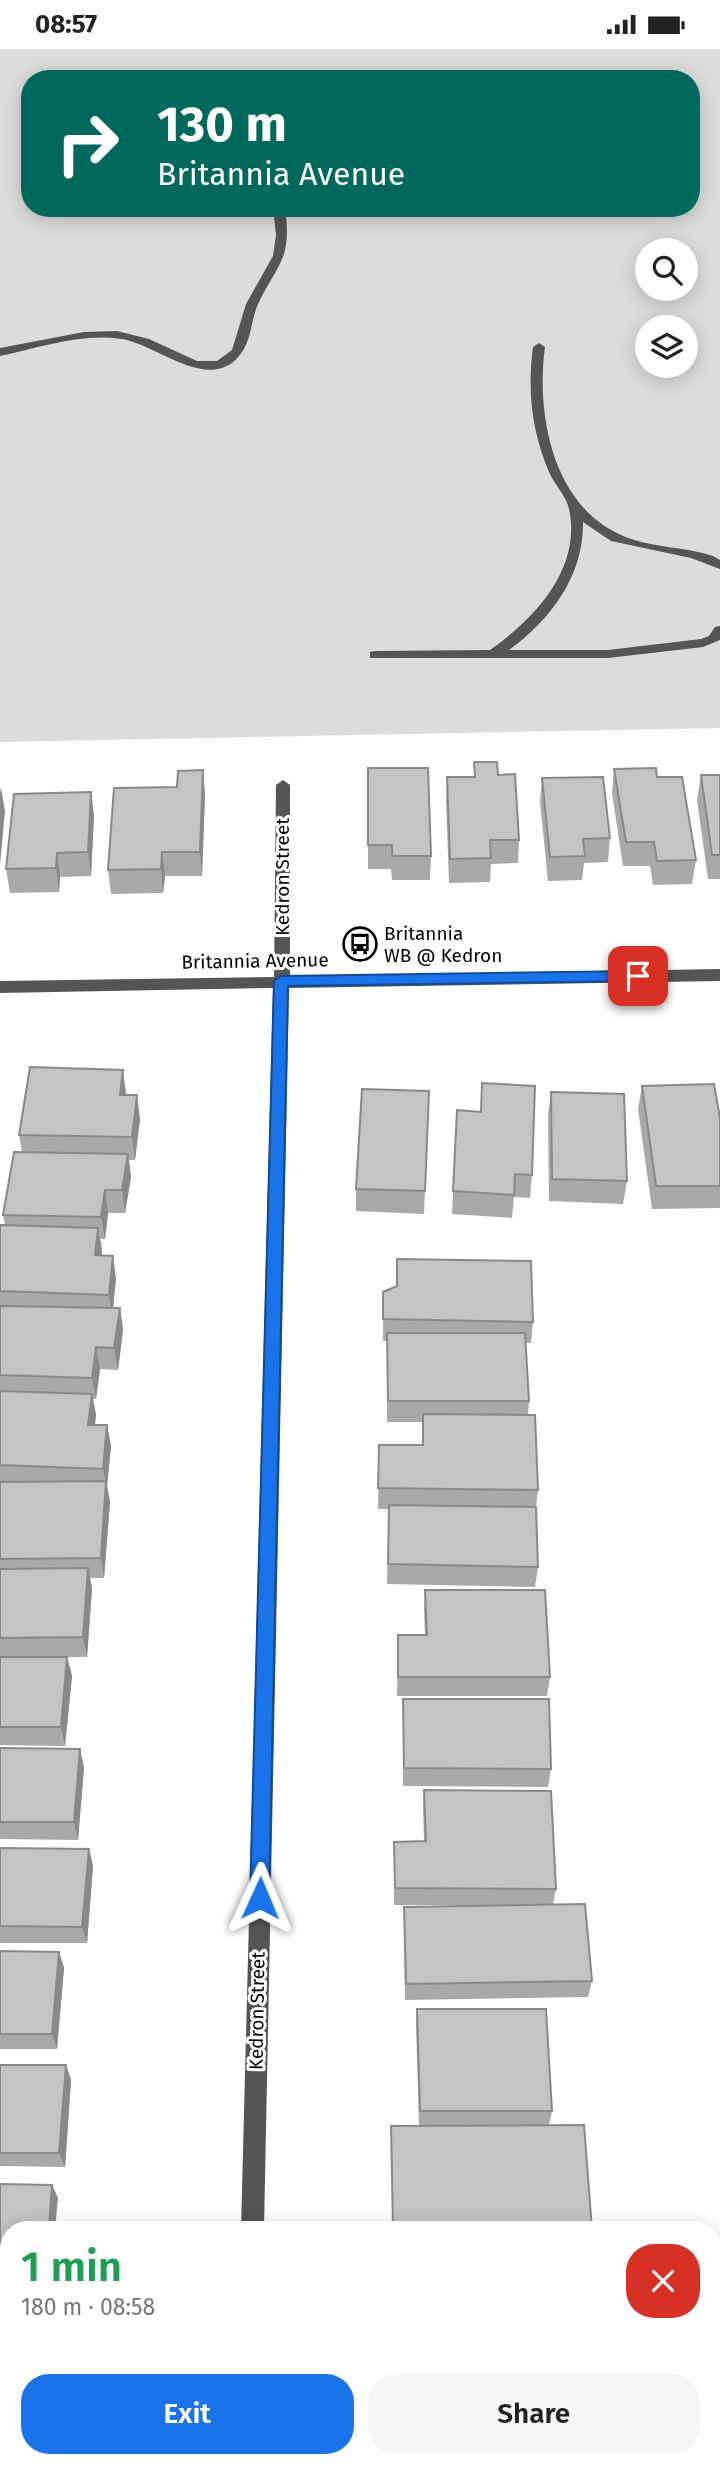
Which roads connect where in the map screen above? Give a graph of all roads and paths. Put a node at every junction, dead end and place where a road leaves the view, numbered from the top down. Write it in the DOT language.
graph roads {
  1 [pos="281,217"];
  2 [pos="539,347"];
  3 [pos="0,352"];
  4 [pos="576,509"];
  5 [pos="720,565"];
  6 [pos="720,630"];
  7 [pos="375,655"];
  8 [pos="491,656"];
  9 [pos="283,785"];
  10 [pos="720,975"];
  11 [pos="281,981"];
  12 [pos="0,987"];
  13 [pos="252,2221"];
  1 -- 3 [label="street"];
  2 -- 4 [label="street"];
  4 -- 5 [label="street"];
  4 -- 8 [label="street"];
  6 -- 8 [label="street"];
  7 -- 8 [label="street"];
  9 -- 11 [label="street, Kedron Street"];
  10 -- 11 [label="street, Britannia Avenue"];
  11 -- 12 [label="street, Britannia Avenue"];
  11 -- 13 [label="street, Kedron Street"];
}
